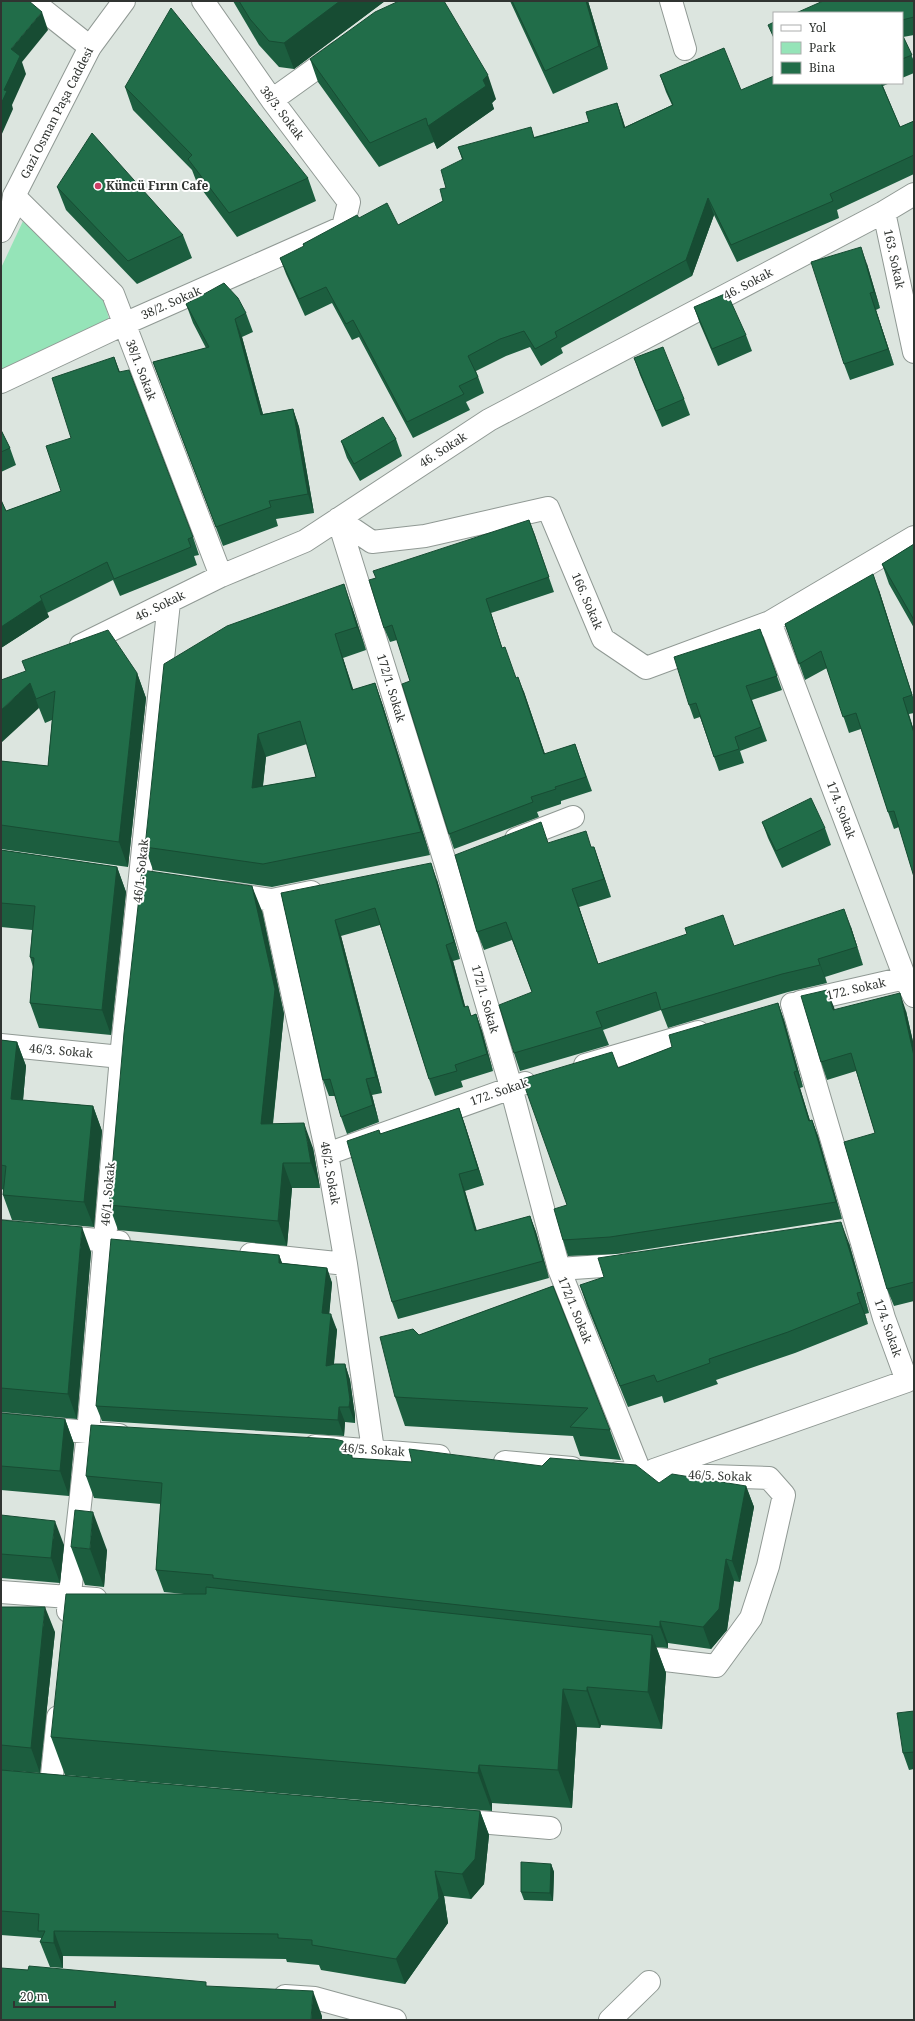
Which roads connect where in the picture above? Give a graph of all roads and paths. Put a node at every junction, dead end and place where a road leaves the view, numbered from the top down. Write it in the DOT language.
graph roads {
  1 [pos="32,1"];
  2 [pos="124,1"];
  3 [pos="671,1"];
  4 [pos="211,4"];
  5 [pos="354,42"];
  6 [pos="90,47"];
  7 [pos="685,49"];
  8 [pos="272,100"];
  9 [pos="914,194"];
  10 [pos="14,196"];
  11 [pos="884,212"];
  12 [pos="343,227"];
  13 [pos="1,231"];
  14 [pos="124,324"];
  15 [pos="914,352"];
  16 [pos="1,382"];
  17 [pos="338,519"];
  18 [pos="914,537"];
  19 [pos="221,576"];
  20 [pos="169,602"];
  21 [pos="770,622"];
  22 [pos="64,653"];
  23 [pos="573,817"];
  24 [pos="498,845"];
  25 [pos="454,862"];
  26 [pos="424,869"];
  27 [pos="117,877"];
  28 [pos="148,882"];
  29 [pos="332,888"];
  30 [pos="210,891"];
  31 [pos="272,900"];
  32 [pos="910,987"];
  33 [pos="792,1004"];
  34 [pos="770,1010"];
  35 [pos="716,1026"];
  36 [pos="1,1045"];
  37 [pos="121,1057"];
  38 [pos="564,1071"];
  39 [pos="542,1078"];
  40 [pos="511,1087"];
  41 [pos="327,1154"];
  42 [pos="1,1231"];
  43 [pos="104,1240"];
  44 [pos="135,1243"];
  45 [pos="229,1252"];
  46 [pos="648,1261"];
  47 [pos="346,1264"];
  48 [pos="559,1269"];
  49 [pos="908,1366"];
  50 [pos="1,1424"];
  51 [pos="88,1433"];
  52 [pos="136,1436"];
  53 [pos="294,1445"];
  54 [pos="373,1450"];
  55 [pos="460,1458"];
  56 [pos="484,1460"];
  57 [pos="641,1474"];
  58 [pos="1,1592"];
  59 [pos="70,1596"];
  60 [pos="117,1601"];
  61 [pos="67,1627"];
  62 [pos="613,1654"];
  63 [pos="59,1698"];
  64 [pos="29,1784"];
  65 [pos="51,1785"];
  66 [pos="74,1787"];
  67 [pos="439,1818"];
  68 [pos="550,1828"];
  69 [pos="649,1982"];
  70 [pos="268,1995"];
  71 [pos="334,2012"];
  72 [pos="395,2020"];
  73 [pos="610,2020"];
  1 -- 6 [label="street"];
  2 -- 6 [label="street, Gazi Osman Paşa Caddesi"];
  3 -- 7 [label="street"];
  4 -- 8 [label="street, 38/3. Sokak"];
  5 -- 8 [label="street"];
  6 -- 10 [label="street, Gazi Osman Paşa Caddesi"];
  8 -- 12 [label="street, 38/3. Sokak"];
  9 -- 11 [label="street, 46. Sokak"];
  10 -- 13 [label="street, Gazi Osman Paşa Caddesi"];
  10 -- 14 [label="street, 38/1. Sokak"];
  11 -- 15 [label="street, 163. Sokak"];
  11 -- 17 [label="street, 46. Sokak"];
  12 -- 14 [label="street, 38/2. Sokak"];
  14 -- 16 [label="street, 38/2. Sokak"];
  14 -- 19 [label="street, 38/1. Sokak"];
  17 -- 19 [label="street, 46. Sokak"];
  17 -- 21 [label="street, 166. Sokak"];
  17 -- 25 [label="street, 172/1. Sokak"];
  18 -- 21 [label="street, 166. Sokak"];
  19 -- 20 [label="street, 46. Sokak"];
  20 -- 22 [label="street, 46. Sokak"];
  20 -- 28 [label="street, 46/1. Sokak"];
  21 -- 32 [label="street, 174. Sokak"];
  23 -- 24 [label="street"];
  25 -- 26 [label="street"];
  25 -- 40 [label="street, 172/1. Sokak"];
  27 -- 28 [label="street"];
  28 -- 37 [label="street, 46/1. Sokak"];
  29 -- 31 [label="street"];
  30 -- 31 [label="street"];
  31 -- 41 [label="street, 46/2. Sokak"];
  32 -- 33 [label="street, 172. Sokak"];
  33 -- 34 [label="street, 172. Sokak"];
  33 -- 49 [label="street, 174. Sokak"];
  35 -- 38 [label="street"];
  36 -- 37 [label="street, 46/3. Sokak"];
  37 -- 43 [label="street, 46/1. Sokak"];
  39 -- 40 [label="street, 172. Sokak"];
  40 -- 41 [label="street, 172. Sokak"];
  40 -- 48 [label="street, 172/1. Sokak"];
  41 -- 47 [label="street, 46/2. Sokak"];
  42 -- 43 [label="street"];
  43 -- 44 [label="street"];
  43 -- 51 [label="street, 46/1. Sokak"];
  45 -- 47 [label="street"];
  46 -- 48 [label="street"];
  47 -- 54 [label="street, 46/2. Sokak"];
  48 -- 57 [label="street, 172/1. Sokak"];
  49 -- 57 [label="street, 174. Sokak"];
  50 -- 51 [label="street"];
  51 -- 52 [label="street"];
  51 -- 59 [label="street, 46/1. Sokak"];
  53 -- 54 [label="street, 46/5. Sokak"];
  54 -- 55 [label="street, 46/5. Sokak"];
  56 -- 57 [label="street, 46/5. Sokak"];
  57 -- 62 [label="street, 46/5. Sokak"];
  58 -- 59 [label="street"];
  59 -- 60 [label="street"];
  59 -- 61 [label="street, 46/1. Sokak"];
  63 -- 65 [label="street"];
  64 -- 65 [label="street"];
  65 -- 66 [label="street"];
  67 -- 68 [label="street"];
  69 -- 73 [label="street"];
  70 -- 71 [label="street"];
  71 -- 72 [label="street"];
}
